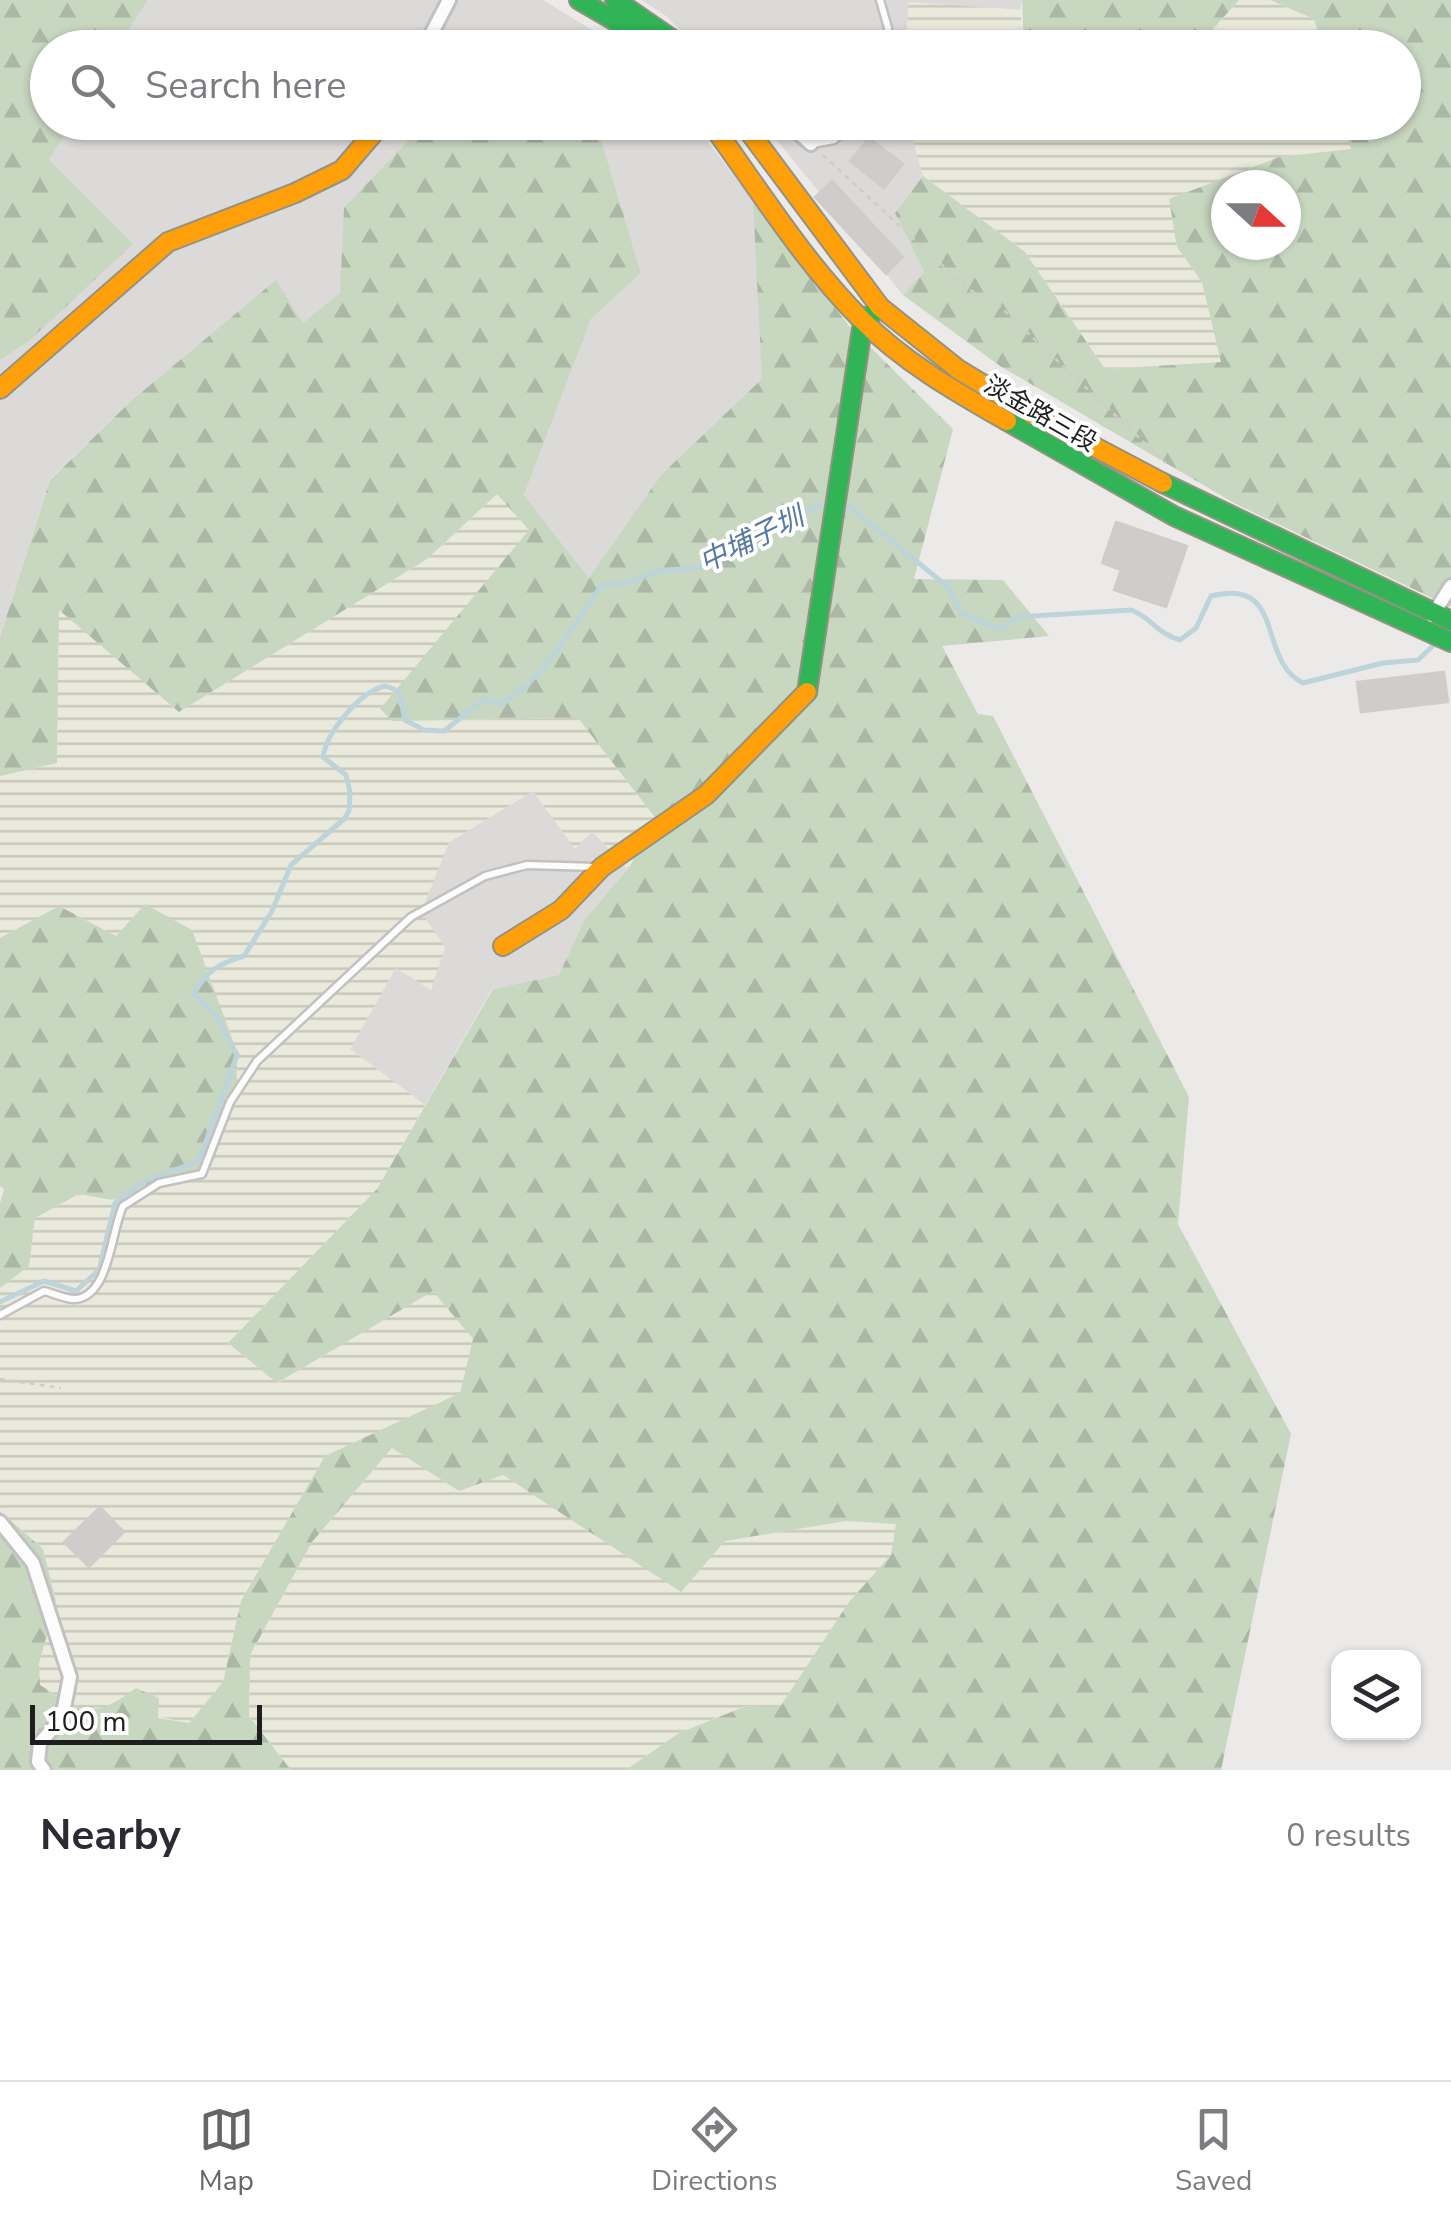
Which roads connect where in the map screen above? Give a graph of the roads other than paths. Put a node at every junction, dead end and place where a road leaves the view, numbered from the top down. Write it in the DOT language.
graph roads {
  1 [pos="449,0"];
  2 [pos="579,0"];
  3 [pos="615,0"];
  4 [pos="880,0"];
  5 [pos="629,29"];
  6 [pos="433,30"];
  7 [pos="632,30"];
  8 [pos="658,30"];
  9 [pos="888,30"];
  10 [pos="368,140"];
  11 [pos="723,140"];
  12 [pos="755,140"];
  13 [pos="807,140"];
  14 [pos="834,140"];
  15 [pos="811,144"];
  16 [pos="880,307"];
  17 [pos="863,322"];
  18 [pos="0,389"];
  19 [pos="1451,586"];
  20 [pos="1444,617"];
  21 [pos="1436,636"];
  22 [pos="602,867"];
  23 [pos="503,946"];
  24 [pos="0,1315"];
  25 [pos="0,1522"];
  26 [pos="44,1770"];
  1 -- 6 [label="street"];
  2 -- 5 [label="main road"];
  3 -- 8 [label="main road"];
  4 -- 9 [label="lane"];
  5 -- 7 [label="street"];
  10 -- 18 [label="main road"];
  11 -- 17 [label="main road, 淡金路三段"];
  12 -- 16 [label="main road, 淡金路三段"];
  13 -- 15 [label="street"];
  14 -- 15 [label="lane"];
  16 -- 17 [label="main road"];
  16 -- 20 [label="main road, 淡金路三段"];
  17 -- 21 [label="main road, 淡金路三段"];
  17 -- 22 [label="main road"];
  19 -- 20 [label="street"];
  20 -- 21 [label="street"];
  22 -- 23 [label="main road"];
  22 -- 24 [label="lane"];
  25 -- 26 [label="street"];
}
